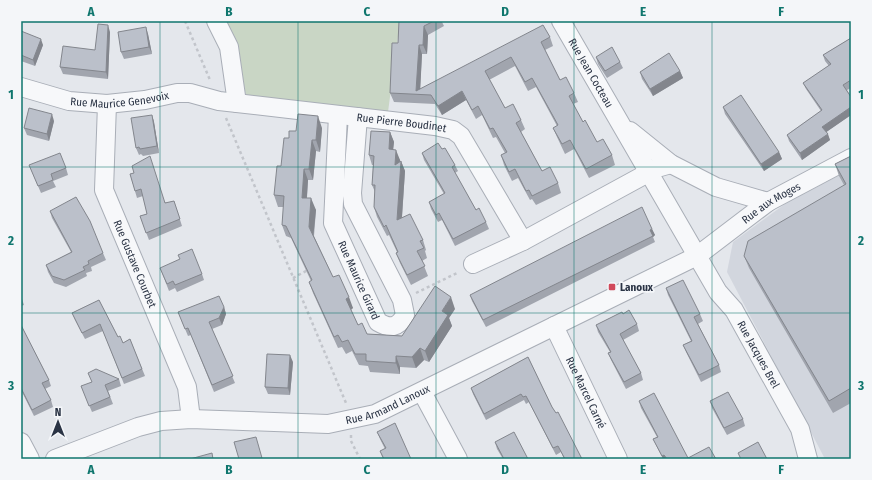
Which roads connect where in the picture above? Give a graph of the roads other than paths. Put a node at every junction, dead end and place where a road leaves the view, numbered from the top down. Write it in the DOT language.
graph roads {
  1 [pos="216,21"];
  2 [pos="561,21"];
  3 [pos="21,87"];
  4 [pos="219,101"];
  5 [pos="237,103"];
  6 [pos="107,104"];
  7 [pos="338,115"];
  8 [pos="358,117"];
  9 [pos="622,124"];
  10 [pos="851,158"];
  11 [pos="671,164"];
  12 [pos="648,173"];
  13 [pos="768,202"];
  14 [pos="522,241"];
  15 [pos="696,256"];
  16 [pos="473,264"];
  17 [pos="554,326"];
  18 [pos="422,392"];
  19 [pos="191,419"];
  20 [pos="21,442"];
  21 [pos="30,459"];
  22 [pos="55,459"];
  23 [pos="458,459"];
  24 [pos="618,459"];
  25 [pos="808,459"];
  1 -- 5 [label="street"];
  2 -- 9 [label="street, Rue Jean Cocteau"];
  3 -- 6 [label="street, Rue Maurice Genevoix"];
  4 -- 5 [label="street, Rue Pierre Boudinet"];
  4 -- 6 [label="street, Rue Maurice Genevoix"];
  5 -- 7 [label="street, Rue Pierre Boudinet"];
  6 -- 19 [label="street, Rue Gustave Courbet"];
  7 -- 8 [label="street, Rue Pierre Boudinet"];
  7 -- 8 [label="street, Rue Maurice Girard"];
  8 -- 14 [label="street, Rue Pierre Boudinet"];
  9 -- 11 [label="street, Rue Jean Cocteau"];
  9 -- 12 [label="street, Rue Jean Cocteau"];
  10 -- 13 [label="street, Rue aux Moges"];
  11 -- 12 [label="street"];
  11 -- 13 [label="street, Rue Jean Cocteau"];
  12 -- 14 [label="street"];
  12 -- 15 [label="street, Rue Jean Cocteau"];
  13 -- 15 [label="street, Rue aux Moges"];
  14 -- 16 [label="street"];
  15 -- 17 [label="street, Rue Armand Lanoux"];
  15 -- 25 [label="street, Rue Jacques Brel"];
  17 -- 18 [label="street, Rue Armand Lanoux"];
  17 -- 24 [label="street, Rue Marcel Carné"];
  18 -- 19 [label="street, Rue Armand Lanoux"];
  18 -- 23 [label="street"];
  19 -- 22 [label="street, Rue Armand Lanoux"];
  20 -- 21 [label="street"];
}
